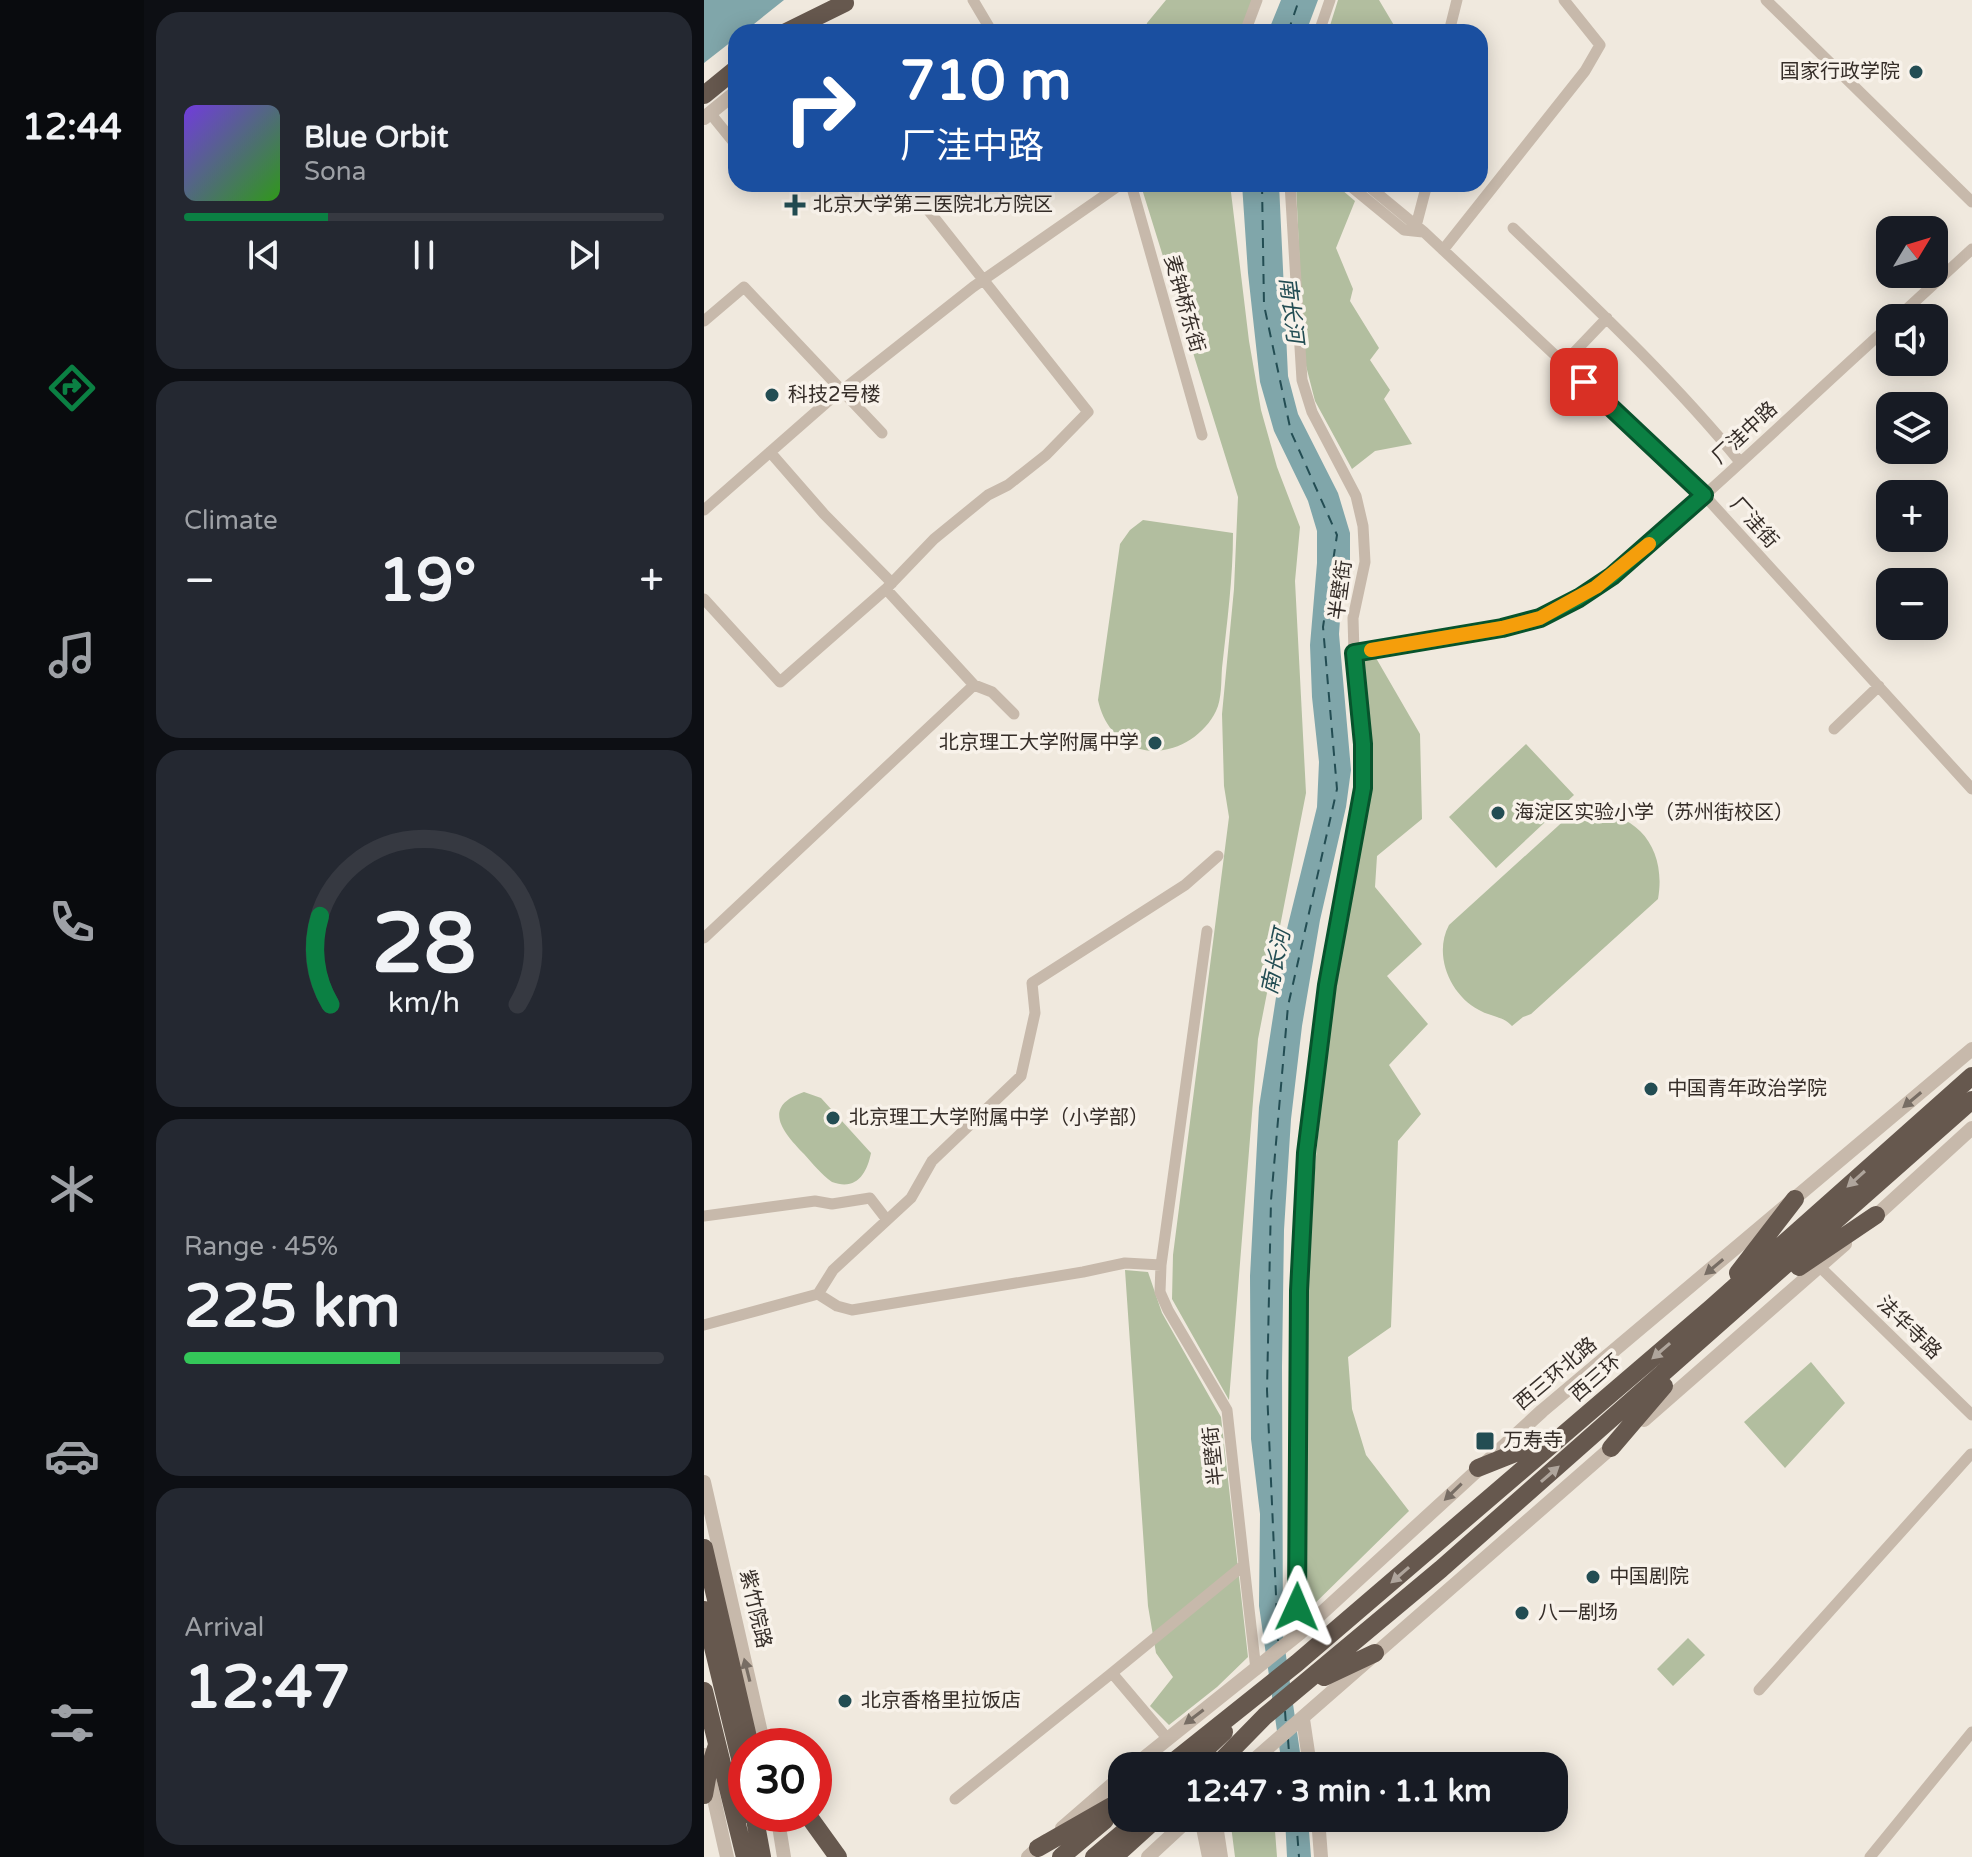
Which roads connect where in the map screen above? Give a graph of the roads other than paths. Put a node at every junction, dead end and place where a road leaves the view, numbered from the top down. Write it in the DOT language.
graph roads {
  1 [pos="825,0"];
  2 [pos="973,0"];
  3 [pos="1257,0"];
  4 [pos="1330,0"];
  5 [pos="1457,0"];
  6 [pos="1564,0"];
  7 [pos="1766,0"];
  8 [pos="847,2"];
  9 [pos="795,24"];
  10 [pos="802,24"];
  11 [pos="820,24"];
  12 [pos="987,24"];
  13 [pos="1248,24"];
  14 [pos="1322,24"];
  15 [pos="1451,24"];
  16 [pos="728,76"];
  17 [pos="704,95"];
  18 [pos="728,98"];
  19 [pos="707,115"];
  20 [pos="728,137"];
  21 [pos="1098,192"];
  22 [pos="1133,192"];
  23 [pos="1290,192"];
  24 [pos="1358,192"];
  25 [pos="1376,192"];
  26 [pos="1426,192"];
  27 [pos="921,201"];
  28 [pos="1972,202"];
  29 [pos="1513,228"];
  30 [pos="1420,229"];
  31 [pos="1972,249"];
  32 [pos="1443,250"];
  33 [pos="982,281"];
  34 [pos="1912,304"];
  35 [pos="1607,318"];
  36 [pos="704,321"];
  37 [pos="1876,338"];
  38 [pos="1564,363"];
  39 [pos="842,391"];
  40 [pos="882,433"];
  41 [pos="1202,435"];
  42 [pos="770,452"];
  43 [pos="1740,462"];
  44 [pos="1704,495"];
  45 [pos="704,510"];
  46 [pos="889,586"];
  47 [pos="704,599"];
  48 [pos="1354,653"];
  49 [pos="974,685"];
  50 [pos="1879,686"];
  51 [pos="1014,714"];
  52 [pos="1834,729"];
  53 [pos="1972,789"];
  54 [pos="1218,856"];
  55 [pos="1207,931"];
  56 [pos="704,938"];
  57 [pos="1972,1049"];
  58 [pos="1972,1076"];
  59 [pos="1972,1100"];
  60 [pos="1941,1116"];
  61 [pos="1972,1128"];
  62 [pos="1795,1199"];
  63 [pos="1876,1215"];
  64 [pos="704,1216"];
  65 [pos="887,1220"];
  66 [pos="1161,1265"];
  67 [pos="1820,1267"];
  68 [pos="818,1294"];
  69 [pos="1740,1307"];
  70 [pos="1711,1308"];
  71 [pos="704,1325"];
  72 [pos="1708,1335"];
  73 [pos="1972,1415"];
  74 [pos="1567,1432"];
  75 [pos="1611,1448"];
  76 [pos="1971,1454"];
  77 [pos="1478,1468"];
  78 [pos="704,1482"];
  79 [pos="704,1547"];
  80 [pos="1244,1565"];
  81 [pos="729,1594"];
  82 [pos="704,1610"];
  83 [pos="1296,1636"];
  84 [pos="704,1643"];
  85 [pos="1375,1653"];
  86 [pos="730,1663"];
  87 [pos="1256,1670"];
  88 [pos="1112,1673"];
  89 [pos="1299,1688"];
  90 [pos="1265,1690"];
  91 [pos="1759,1690"];
  92 [pos="704,1691"];
  93 [pos="1265,1716"];
  94 [pos="1303,1719"];
  95 [pos="733,1728"];
  96 [pos="746,1728"];
  97 [pos="760,1728"];
  98 [pos="1972,1732"];
  99 [pos="1167,1738"];
  100 [pos="728,1741"];
  101 [pos="1150,1752"];
  102 [pos="1186,1752"];
  103 [pos="1204,1752"];
  104 [pos="1220,1752"];
  105 [pos="1230,1752"];
  106 [pos="1263,1752"];
  107 [pos="1308,1752"];
  108 [pos="710,1757"];
  109 [pos="1108,1788"];
  110 [pos="704,1795"];
  111 [pos="955,1799"];
  112 [pos="1108,1810"];
  113 [pos="1108,1815"];
  114 [pos="750,1832"];
  115 [pos="757,1832"];
  116 [pos="765,1832"];
  117 [pos="780,1832"];
  118 [pos="820,1832"];
  119 [pos="1111,1832"];
  120 [pos="1123,1832"];
  121 [pos="1142,1832"];
  122 [pos="1175,1832"];
  123 [pos="1204,1832"];
  124 [pos="1217,1832"];
  125 [pos="1319,1832"];
  126 [pos="1033,1852"];
  127 [pos="727,1857"];
  128 [pos="745,1857"];
  129 [pos="755,1857"];
  130 [pos="762,1857"];
  131 [pos="770,1857"];
  132 [pos="784,1857"];
  133 [pos="838,1857"];
  134 [pos="1061,1857"];
  135 [pos="1082,1857"];
  136 [pos="1094,1857"];
  137 [pos="1114,1857"];
  138 [pos="1148,1857"];
  139 [pos="1209,1857"];
  140 [pos="1221,1857"];
  141 [pos="1321,1857"];
  142 [pos="1870,1857"];
  1 -- 9 [label="highway"];
  2 -- 12 [label="street"];
  3 -- 13 [label="street"];
  4 -- 14 [label="street"];
  5 -- 15 [label="street"];
  6 -- 32 [label="street"];
  7 -- 28 [label="street"];
  8 -- 10 [label="highway"];
  8 -- 11 [label="street"];
  16 -- 17 [label="highway"];
  18 -- 19 [label="street"];
  19 -- 20 [label="street"];
  21 -- 33 [label="street"];
  22 -- 41 [label="street, 麦钟桥东街"];
  23 -- 48 [label="street, 半壁街"];
  24 -- 30 [label="street"];
  25 -- 30 [label="street, 厂洼街"];
  26 -- 30 [label="street"];
  27 -- 33 [label="street"];
  29 -- 35 [label="street"];
  30 -- 32 [label="street, 厂洼街"];
  31 -- 34 [label="street"];
  32 -- 38 [label="street, 厂洼街"];
  33 -- 39 [label="street"];
  33 -- 46 [label="street"];
  35 -- 38 [label="street"];
  35 -- 43 [label="street"];
  36 -- 39 [label="street"];
  37 -- 43 [label="street, 厂洼中路"];
  38 -- 44 [label="street, 厂洼街"];
  39 -- 40 [label="street"];
  39 -- 42 [label="street"];
  42 -- 45 [label="street"];
  42 -- 46 [label="street"];
  43 -- 44 [label="street, 厂洼中路"];
  44 -- 48 [label="street, 厂洼中路"];
  44 -- 50 [label="street, 厂洼街"];
  46 -- 47 [label="street"];
  46 -- 49 [label="street"];
  48 -- 83 [label="street, 半壁街"];
  49 -- 51 [label="street"];
  49 -- 56 [label="street"];
  50 -- 52 [label="street"];
  50 -- 53 [label="street, 厂洼街"];
  54 -- 65 [label="street"];
  55 -- 66 [label="street, 半壁街"];
  57 -- 62 [label="street, 西三环北路, one-way"];
  58 -- 60 [label="highway, 西三环"];
  59 -- 60 [label="highway, 西三环"];
  60 -- 69 [label="highway, 西三环"];
  60 -- 70 [label="highway, 西三环, one-way"];
  61 -- 63 [label="street"];
  62 -- 70 [label="highway"];
  62 -- 77 [label="street, 西三环北路, one-way"];
  63 -- 67 [label="street"];
  63 -- 69 [label="highway"];
  64 -- 65 [label="street"];
  65 -- 68 [label="street"];
  66 -- 68 [label="street"];
  66 -- 80 [label="street, 半壁街"];
  67 -- 73 [label="street, 法华寺路"];
  67 -- 75 [label="street"];
  68 -- 71 [label="street"];
  69 -- 72 [label="highway, 西三环"];
  70 -- 74 [label="highway, 西三环, one-way"];
  72 -- 75 [label="highway"];
  89 -- 72 [label="highway, 西三环, one-way"];
  74 -- 77 [label="highway"];
  74 -- 90 [label="highway, 西三环, one-way"];
  75 -- 85 [label="street"];
  76 -- 91 [label="street"];
  77 -- 83 [label="street, 西三环北路, one-way"];
  78 -- 81 [label="street, 紫竹院路"];
  79 -- 81 [label="highway"];
  79 -- 86 [label="highway, 紫竹院路"];
  80 -- 87 [label="street, 半壁街"];
  80 -- 88 [label="street"];
  81 -- 86 [label="highway"];
  97 -- 81 [label="street, 紫竹院路, one-way"];
  82 -- 95 [label="highway"];
  83 -- 87 [label="street, 西三环北路"];
  84 -- 100 [label="highway"];
  85 -- 89 [label="highway"];
  85 -- 94 [label="street"];
  86 -- 96 [label="highway, 紫竹院路"];
  87 -- 99 [label="street, 西三环北路, one-way"];
  88 -- 99 [label="street"];
  88 -- 111 [label="street"];
  89 -- 93 [label="highway, 西三环"];
  90 -- 102 [label="highway, 西三环"];
  90 -- 103 [label="highway"];
  92 -- 108 [label="highway"];
  93 -- 104 [label="highway"];
  93 -- 105 [label="highway, 西三环"];
  94 -- 106 [label="street"];
  94 -- 107 [label="street"];
  98 -- 142 [label="street"];
  99 -- 101 [label="street, 西三环北路"];
  108 -- 110 [label="highway"];
  108 -- 127 [label="street"];
  108 -- 128 [label="highway"];
  109 -- 126 [label="street"];
  112 -- 126 [label="highway"];
  113 -- 134 [label="highway"];
  114 -- 129 [label="highway"];
  115 -- 130 [label="highway"];
  116 -- 131 [label="highway"];
  117 -- 132 [label="street"];
  118 -- 133 [label="highway"];
  119 -- 135 [label="highway"];
  120 -- 136 [label="highway"];
  121 -- 137 [label="highway"];
  122 -- 138 [label="street"];
  123 -- 139 [label="street"];
  124 -- 140 [label="street"];
  125 -- 141 [label="street"];
}
